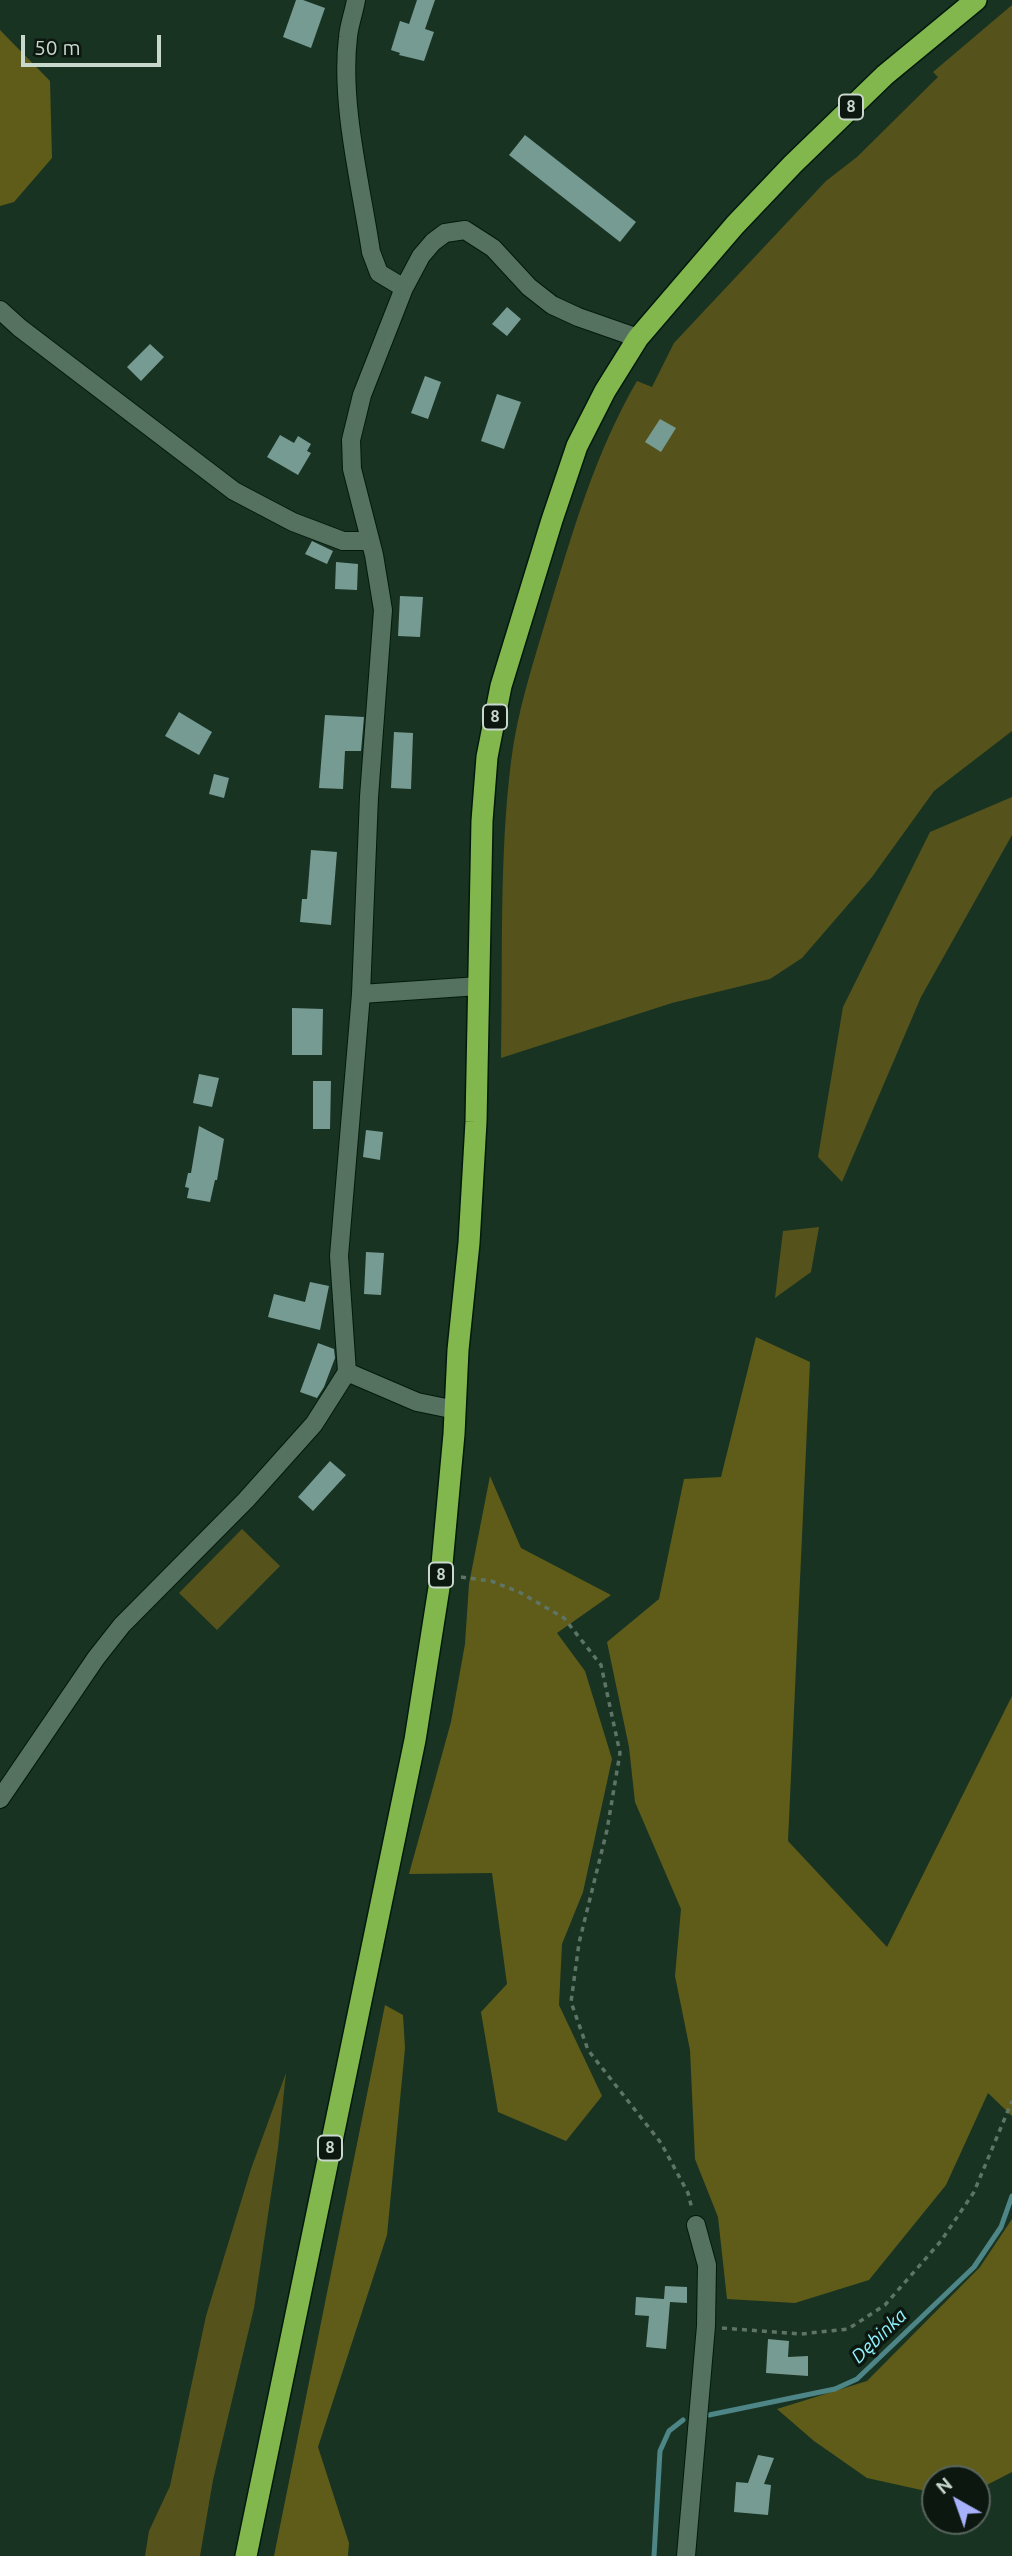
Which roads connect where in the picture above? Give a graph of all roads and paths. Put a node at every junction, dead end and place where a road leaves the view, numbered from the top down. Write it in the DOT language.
graph roads {
  1 [pos="356,0"];
  2 [pos="976,0"];
  3 [pos="404,288"];
  4 [pos="0,310"];
  5 [pos="638,338"];
  6 [pos="370,541"];
  7 [pos="479,986"];
  8 [pos="361,994"];
  9 [pos="346,1372"];
  10 [pos="456,1410"];
  11 [pos="441,1575"];
  12 [pos="0,1799"];
  13 [pos="1012,2101"];
  14 [pos="696,2225"];
  15 [pos="706,2326"];
  16 [pos="246,2556"];
  17 [pos="686,2556"];
  1 -- 3 [label="street"];
  2 -- 5 [label="highway, 8"];
  3 -- 5 [label="street"];
  3 -- 6 [label="street"];
  4 -- 6 [label="street"];
  5 -- 7 [label="highway, 8"];
  6 -- 8 [label="street"];
  7 -- 8 [label="street"];
  7 -- 10 [label="highway, 8"];
  8 -- 9 [label="street"];
  9 -- 10 [label="street"];
  9 -- 12 [label="street"];
  10 -- 11 [label="highway, 8"];
  11 -- 14 [label="path"];
  11 -- 16 [label="highway, 8"];
  13 -- 15 [label="path"];
  14 -- 15 [label="street"];
  15 -- 17 [label="street"];
}
